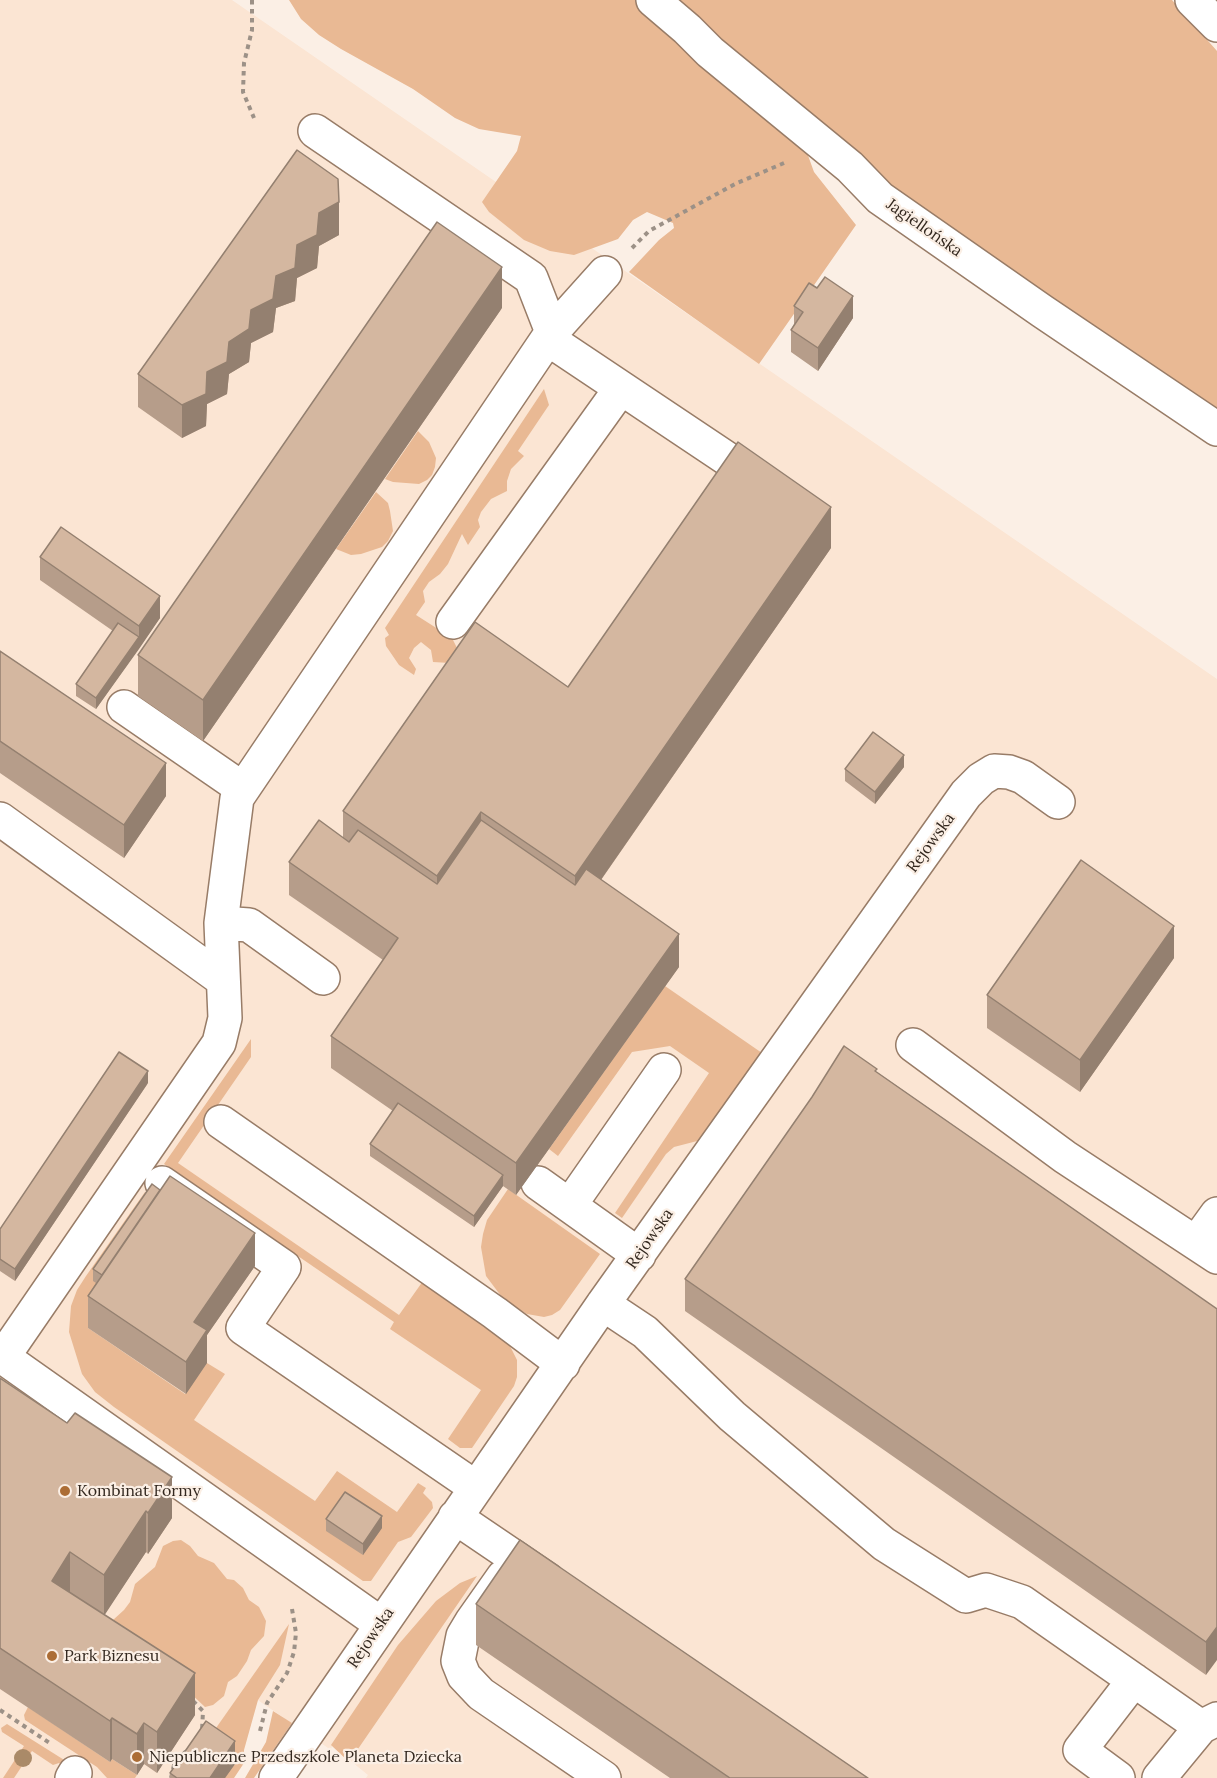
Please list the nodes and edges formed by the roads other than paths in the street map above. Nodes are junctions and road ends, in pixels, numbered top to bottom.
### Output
1 (653, 0) edge
2 (1192, 0) edge
3 (1217, 25) edge
4 (315, 131) dead end
5 (605, 273) road end
6 (550, 336) junction
7 (621, 388) junction
8 (1217, 429) edge
9 (726, 458) edge
10 (453, 622) dead end
11 (124, 707) dead end
12 (243, 789) junction
13 (1058, 802) dead end
14 (0, 819) edge
15 (222, 923) junction
16 (323, 978) dead end
17 (223, 980) junction
18 (913, 1045) dead end
19 (664, 1070) dead end
20 (221, 1122) dead end
21 (162, 1183) edge
22 (538, 1183) dead end
23 (570, 1205) junction
24 (1217, 1214) edge
25 (1206, 1250) edge
26 (639, 1255) junction
27 (603, 1304) junction
28 (1, 1356) edge
29 (563, 1364) junction
30 (476, 1487) junction
31 (455, 1517) junction
32 (516, 1559) junction
33 (574, 1599) edge
34 (381, 1624) junction
35 (1134, 1680) junction
36 (1209, 1723) edge
37 (291, 1772) edge
38 (604, 1778) edge
39 (1118, 1778) edge
40 (1159, 1778) edge

1 - 8 street, Jagiellońska
2 - 3 street
4 - 6 street
5 - 6 street
6 - 7 street
6 - 12 street
7 - 9 street
7 - 10 street
11 - 12 street
12 - 15 street
13 - 26 street, Rejowska
14 - 17 street
15 - 16 street
15 - 17 street
17 - 28 street
18 - 25 street
19 - 23 street
20 - 29 street
21 - 30 street
22 - 23 street
23 - 26 street
24 - 25 street
26 - 27 street, Rejowska
27 - 29 street, Rejowska
27 - 35 street
28 - 34 street
29 - 30 street, Rejowska
30 - 31 street, Rejowska
31 - 32 street
31 - 34 street, Rejowska
32 - 33 street
32 - 38 street
34 - 37 street, Rejowska
35 - 36 street
35 - 39 street
36 - 40 street

